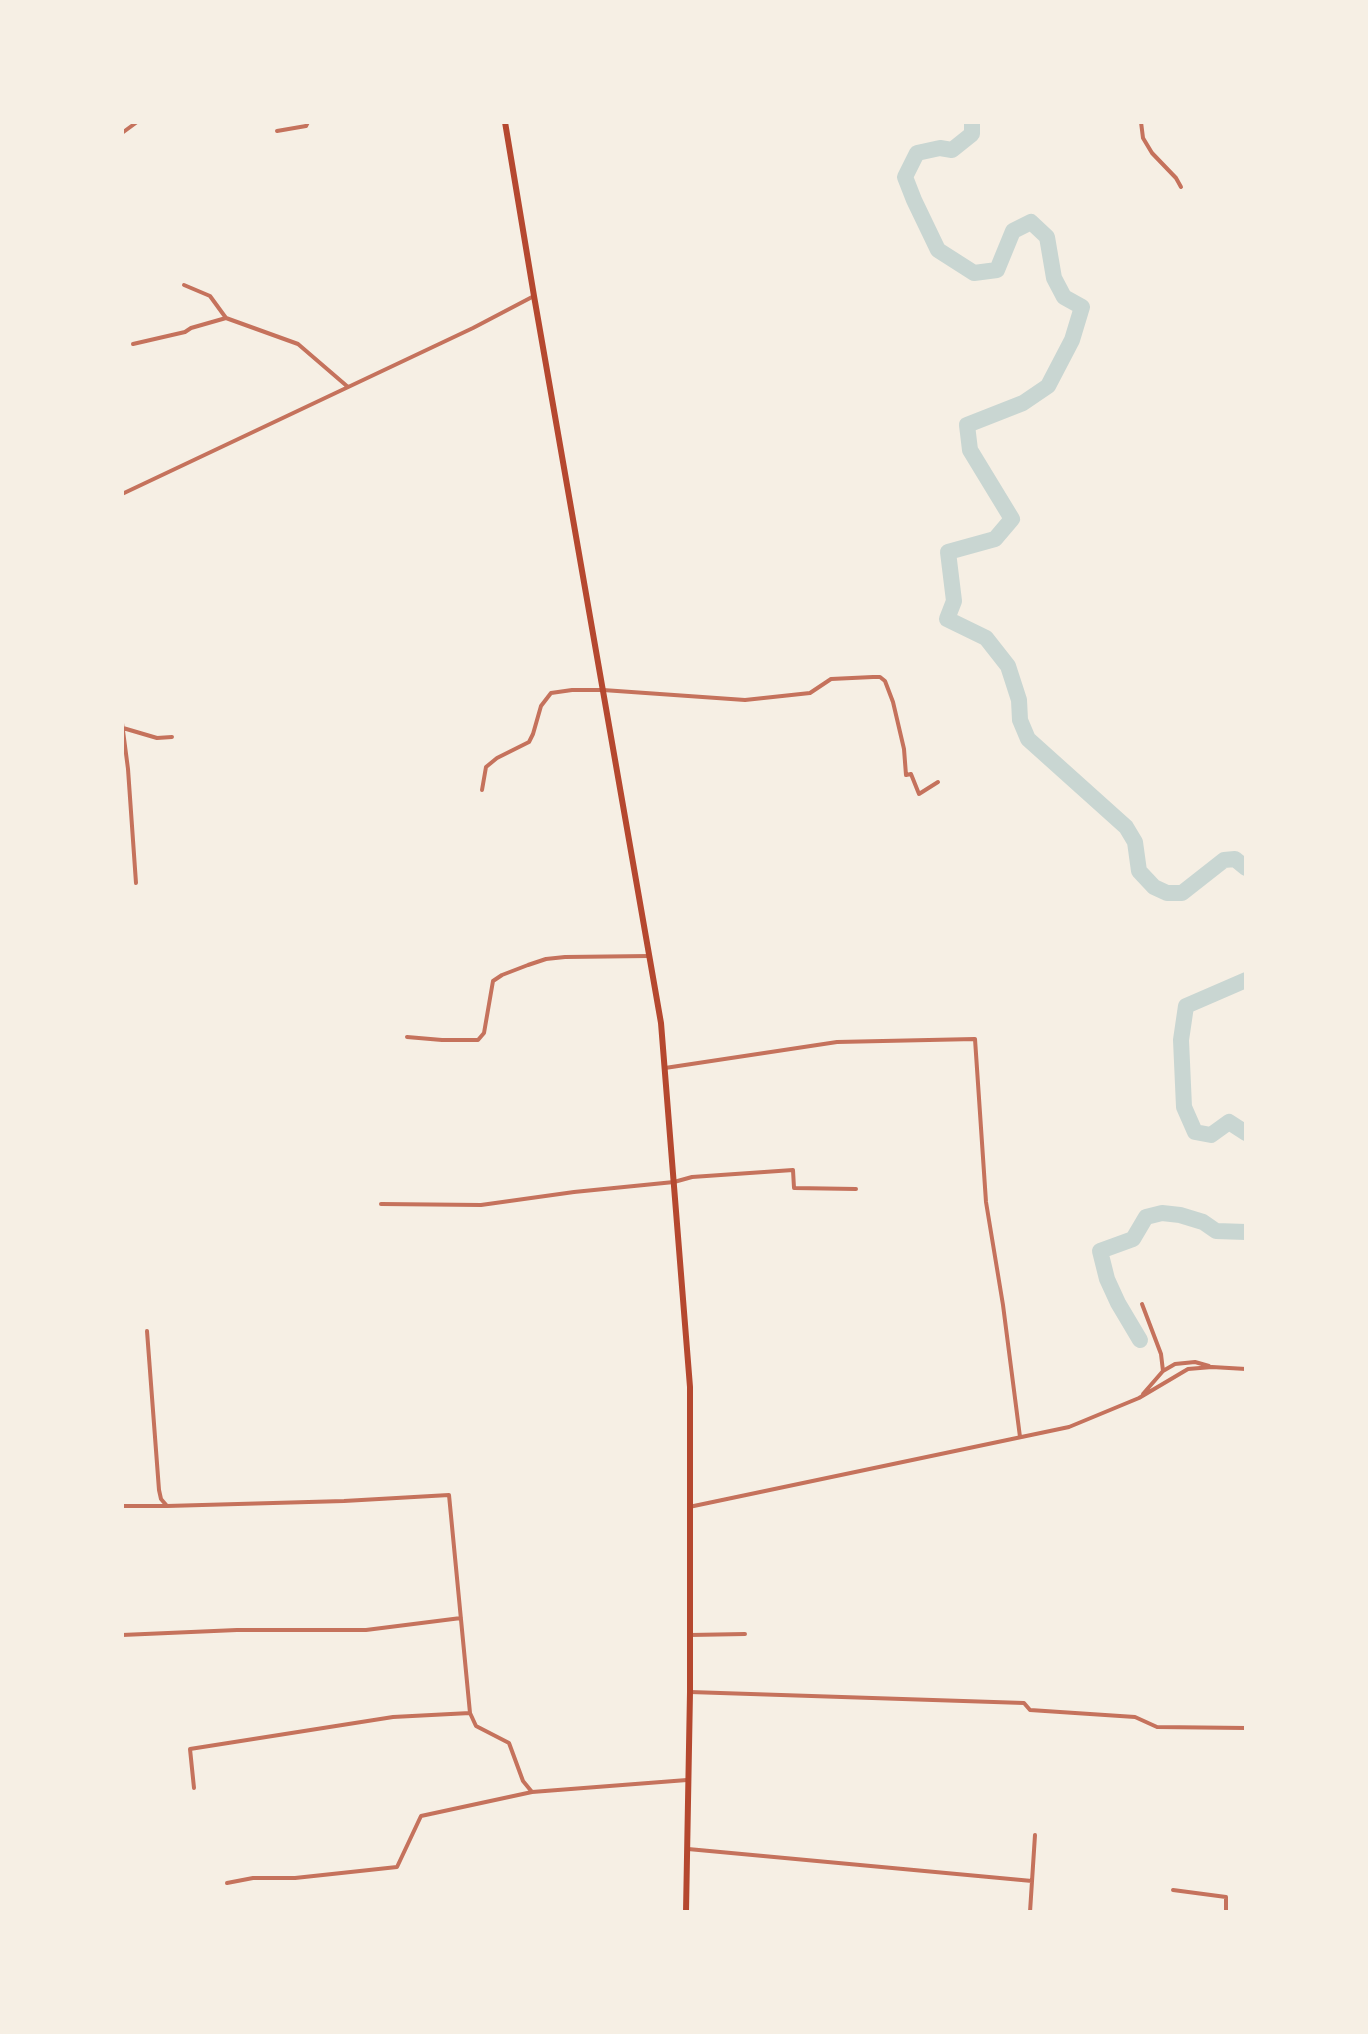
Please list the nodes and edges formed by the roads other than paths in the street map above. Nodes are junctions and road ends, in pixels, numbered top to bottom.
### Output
1 (137, 122) edge
2 (308, 122) edge
3 (505, 122) edge
4 (1141, 122) edge
5 (277, 131) dead end
6 (122, 133) edge
7 (1181, 187) dead end
8 (184, 285) dead end
9 (534, 296) junction
10 (226, 318) junction
11 (133, 344) dead end
12 (348, 387) junction
13 (122, 494) edge
14 (603, 690) junction
15 (122, 726) edge
16 (172, 737) dead end
17 (938, 782) dead end
18 (482, 790) dead end
19 (136, 883) dead end
20 (650, 956) junction
21 (407, 1037) dead end
22 (665, 1068) junction
23 (674, 1182) junction
24 (856, 1189) dead end
25 (381, 1204) dead end
26 (1142, 1304) dead end
27 (147, 1331) dead end
28 (1212, 1367) junction
29 (1246, 1369) edge
30 (1163, 1371) junction
31 (1139, 1398) junction
32 (1020, 1437) junction
33 (122, 1506) edge
34 (167, 1506) junction
35 (689, 1507) junction
36 (461, 1618) junction
37 (745, 1634) dead end
38 (122, 1635) edge
39 (690, 1635) junction
40 (690, 1692) junction
41 (470, 1713) junction
42 (1246, 1728) edge
43 (687, 1780) junction
44 (194, 1788) dead end
45 (532, 1792) junction
46 (1035, 1835) dead end
47 (686, 1849) junction
48 (1032, 1881) junction
49 (227, 1883) dead end
50 (1173, 1890) dead end
51 (686, 1912) edge
52 (1030, 1912) edge
53 (1226, 1912) edge

1 - 6 street
2 - 5 street
3 - 9 main road
4 - 7 street
8 - 10 street
9 - 12 street
9 - 14 main road
10 - 11 street
10 - 12 street
12 - 13 street
14 - 17 street
14 - 18 street
14 - 20 main road
15 - 16 street
15 - 19 street
20 - 21 street
20 - 22 main road
22 - 23 main road
22 - 32 street
23 - 24 street
23 - 25 street
23 - 35 main road
26 - 30 street
27 - 34 street
28 - 29 street
28 - 30 street
28 - 31 street
30 - 31 street
31 - 32 street
32 - 35 street
33 - 34 street
34 - 36 street
35 - 39 main road
36 - 38 street
36 - 41 street
37 - 39 street
39 - 40 main road
40 - 42 street
40 - 43 main road
41 - 44 street
41 - 45 street
43 - 45 street
43 - 47 main road
45 - 49 street
46 - 48 street
47 - 48 street
47 - 51 main road
48 - 52 street
50 - 53 street

